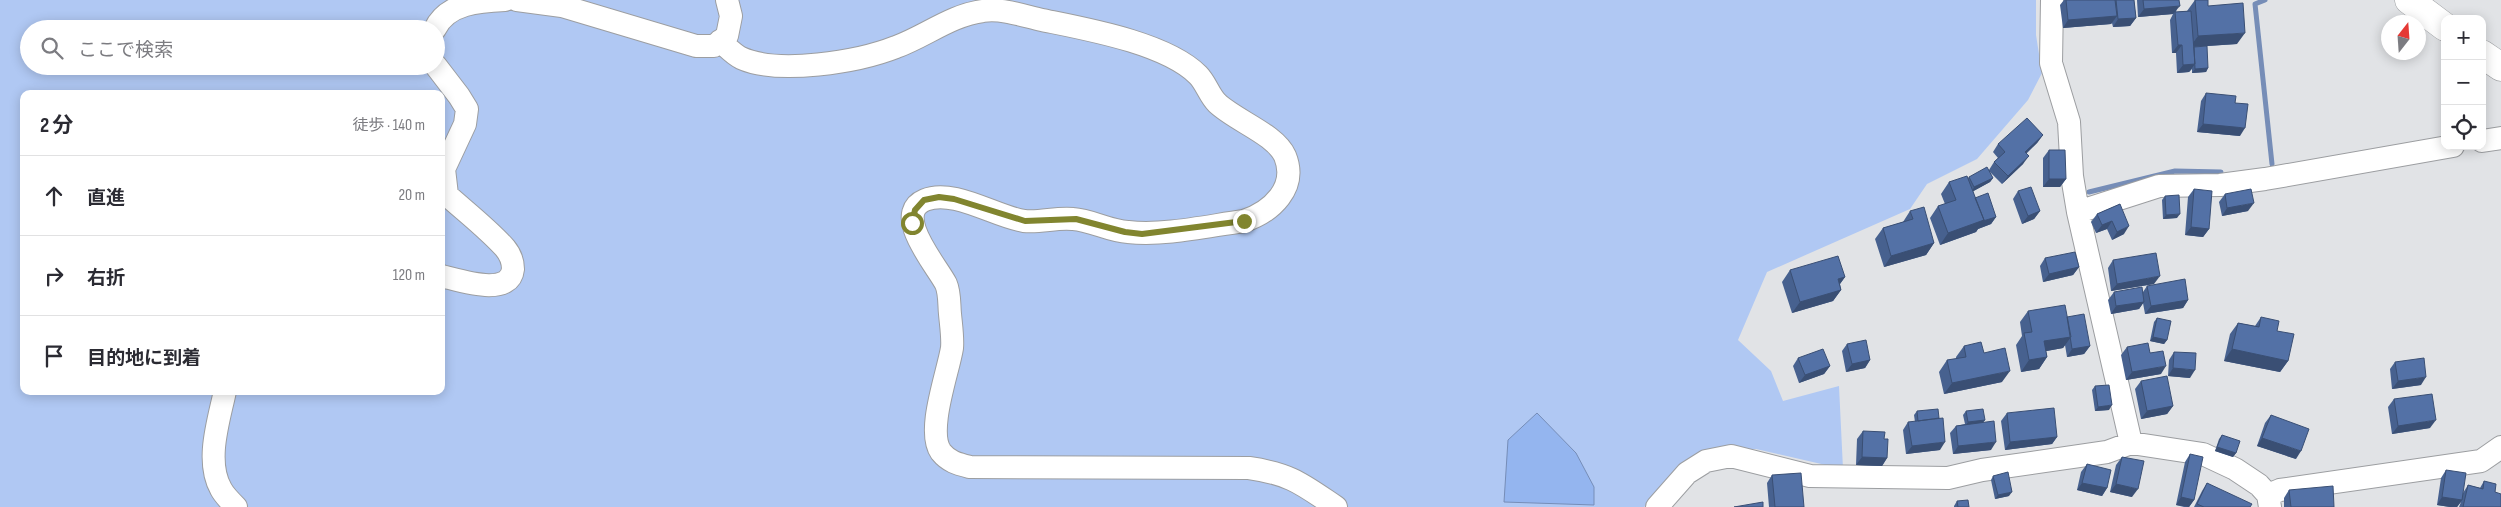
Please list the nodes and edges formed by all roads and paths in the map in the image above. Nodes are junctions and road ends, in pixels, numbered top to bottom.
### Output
1 (505, 0) edge
2 (517, 0) edge
3 (727, 0) edge
4 (2052, 0) edge
5 (2409, 0) edge
6 (443, 20) edge
7 (2441, 24) edge
8 (720, 41) junction
9 (2486, 57) edge
10 (2501, 67) edge
11 (443, 75) edge
12 (2501, 138) edge
13 (2486, 140) edge
14 (2441, 148) edge
15 (445, 167) edge
16 (445, 178) edge
17 (2078, 212) junction
18 (445, 277) edge
19 (224, 395) edge
20 (2131, 443) junction
21 (2501, 447) edge
22 (2269, 501) edge
23 (236, 507) edge
24 (1336, 507) edge
25 (1657, 507) edge

1 - 6 street
2 - 8 street
3 - 8 street
4 - 17 street
5 - 7 main road
8 - 24 street
9 - 10 main road
11 - 15 street
12 - 13 street
14 - 17 street
16 - 18 street
17 - 20 street
19 - 23 street
20 - 22 street
20 - 25 street
21 - 22 street

